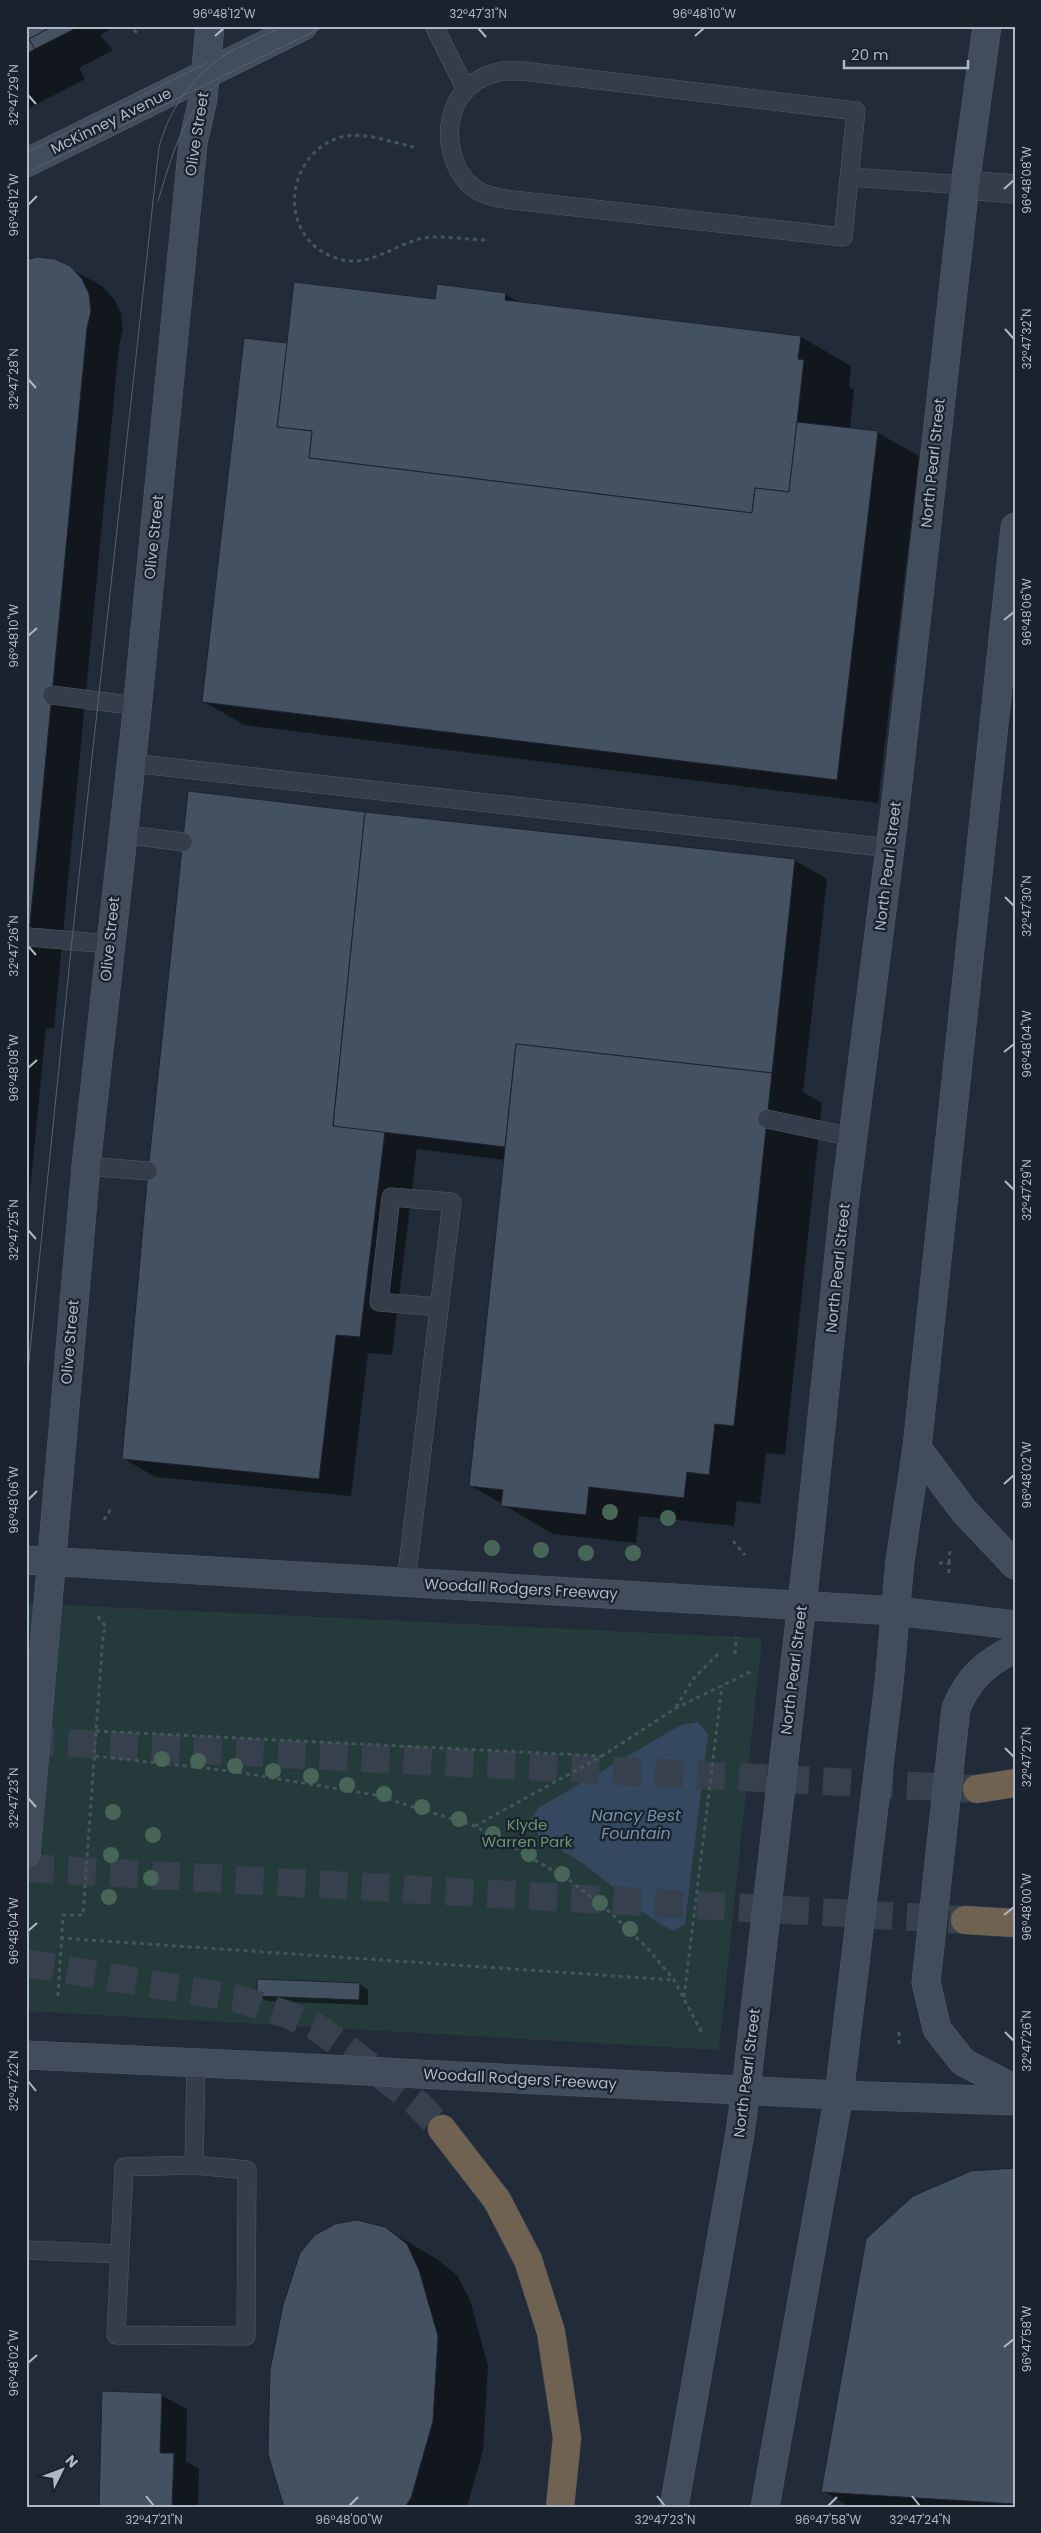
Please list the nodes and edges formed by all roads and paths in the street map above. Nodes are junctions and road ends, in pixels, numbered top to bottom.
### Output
1 (127, 26) edge
2 (210, 26) edge
3 (303, 26) edge
4 (434, 26) edge
5 (987, 26) edge
6 (138, 33) dead end
7 (205, 74) junction
8 (466, 90) junction
9 (414, 146) dead end
10 (26, 163) edge
11 (850, 177) junction
12 (965, 185) junction
13 (1015, 189) edge
14 (488, 240) dead end
15 (1015, 527) edge
16 (52, 695) dead end
17 (137, 706) junction
18 (131, 763) junction
19 (122, 834) junction
20 (183, 842) dead end
21 (890, 848) junction
22 (29, 937) dead end
23 (110, 944) junction
24 (767, 1120) dead end
25 (852, 1137) junction
26 (86, 1166) junction
27 (148, 1171) dead end
28 (439, 1307) junction
29 (917, 1448) junction
30 (112, 1507) dead end
31 (104, 1520) dead end
32 (733, 1541) dead end
33 (745, 1555) dead end
34 (39, 1561) edge
35 (939, 1563) dead end
36 (1015, 1565) edge
37 (949, 1576) dead end
38 (406, 1582) junction
39 (802, 1606) junction
40 (896, 1611) junction
41 (98, 1616) dead end
42 (1015, 1625) edge
43 (736, 1635) dead end
44 (1015, 1648) edge
45 (718, 1654) dead end
46 (735, 1654) dead end
47 (754, 1670) dead end
48 (722, 1685) junction
49 (676, 1708) junction
50 (96, 1731) junction
51 (95, 1756) junction
52 (602, 1756) junction
53 (1015, 1782) edge
54 (1015, 1792) edge
55 (475, 1826) junction
56 (26, 1854) edge
57 (965, 1920) tunnel mouth
58 (1015, 1923) edge
59 (60, 1938) junction
60 (674, 1980) junction
61 (58, 1996) dead end
62 (684, 1997) junction
63 (702, 2033) dead end
64 (26, 2055) edge
65 (196, 2063) junction
66 (746, 2089) junction
67 (1015, 2089) edge
68 (839, 2095) junction
69 (1015, 2101) edge
70 (442, 2129) tunnel mouth
71 (194, 2166) junction
72 (26, 2250) edge
73 (120, 2254) junction
74 (560, 2507) edge
75 (674, 2507) edge
76 (765, 2507) edge

1 - 6 path
2 - 7 main road, Olive Street
3 - 7 main road, McKinney Avenue
4 - 8 lane
5 - 12 main road, North Pearl Street
7 - 10 main road, McKinney Avenue
7 - 17 main road, Olive Street
8 - 11 lane
8 - 11 lane
9 - 14 path
11 - 12 lane
12 - 13 street
12 - 21 main road, North Pearl Street
15 - 29 main road
16 - 17 lane
17 - 18 main road, Olive Street
18 - 19 main road, Olive Street
18 - 21 lane
19 - 20 lane
19 - 23 main road, Olive Street
21 - 25 main road, North Pearl Street
22 - 23 lane
23 - 26 main road, Olive Street
24 - 25 lane
25 - 39 main road, North Pearl Street
26 - 27 lane
26 - 34 main road, Olive Street
28 - 28 lane
28 - 38 lane
29 - 36 main road
29 - 40 main road
30 - 31 path
32 - 33 path
34 - 38 main road, Woodall Rodgers Freeway
34 - 56 main road, Olive Street
35 - 37 path
38 - 39 main road, Woodall Rodgers Freeway
39 - 40 main road, Woodall Rodgers Freeway
39 - 66 main road, North Pearl Street
40 - 42 main road, Woodall Rodgers Freeway
40 - 68 main road
41 - 50 path
43 - 46 path
44 - 67 main road
45 - 49 path
47 - 48 path
48 - 49 path
48 - 62 path
49 - 52 path
50 - 51 path
50 - 52 path
51 - 55 path
51 - 59 path
52 - 55 path
53 - 54 highway
55 - 60 path
57 - 58 highway
59 - 60 path
59 - 61 path
60 - 62 path
62 - 63 path
64 - 65 main road, Woodall Rodgers Freeway
65 - 66 main road, Woodall Rodgers Freeway, bridge
65 - 71 lane
66 - 68 main road, Woodall Rodgers Freeway
66 - 75 main road, North Pearl Street
68 - 69 main road, Woodall Rodgers Freeway
68 - 76 main road
70 - 74 highway
71 - 73 lane
71 - 73 lane
72 - 73 lane

